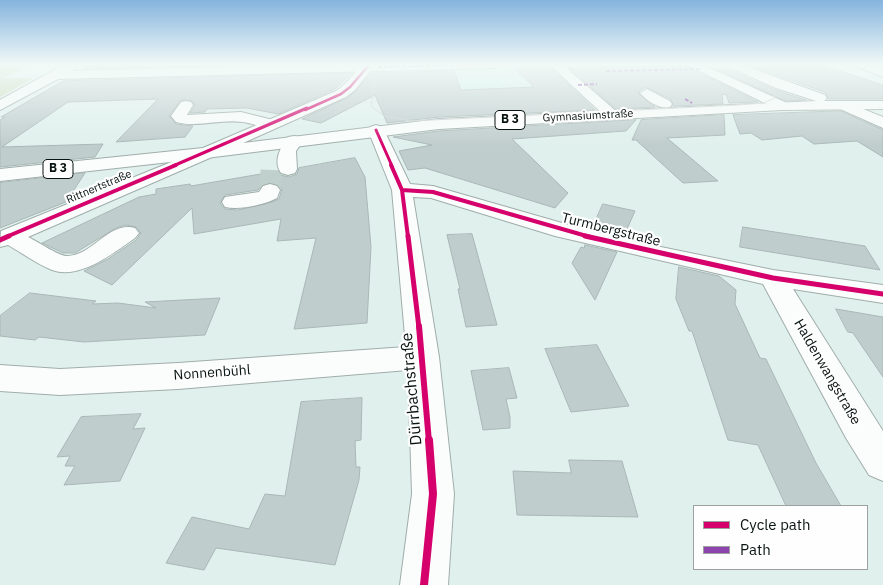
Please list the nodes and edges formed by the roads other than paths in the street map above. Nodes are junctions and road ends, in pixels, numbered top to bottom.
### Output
1 (27, 91) edge
2 (344, 91) edge
3 (586, 91) edge
4 (750, 91) edge
5 (788, 91) edge
6 (801, 91) edge
7 (647, 93) dead end
8 (665, 104) dead end
9 (186, 105) dead end
10 (738, 105) dead end
11 (843, 105) junction
12 (882, 105) edge
13 (0, 106) edge
14 (782, 106) junction
15 (721, 109) junction
16 (612, 115) junction
17 (288, 117) junction
18 (883, 123) edge
19 (271, 124) junction
20 (376, 130) junction
21 (315, 138) junction
22 (206, 153) junction
23 (279, 161) junction
24 (116, 163) junction
25 (0, 175) edge
26 (124, 187) junction
27 (402, 190) junction
28 (233, 202) dead end
29 (127, 233) dead end
30 (4, 238) edge
31 (774, 278) junction
32 (883, 294) edge
33 (423, 357) junction
34 (0, 378) edge
35 (883, 463) edge
36 (424, 585) edge

1 - 13 street
2 - 17 street
3 - 16 street
4 - 14 street
5 - 14 street
6 - 11 street
7 - 8 street
9 - 19 street
10 - 15 street
11 - 12 street, Gymnasiumstraße / B 3
11 - 14 street, Gymnasiumstraße / B 3
11 - 18 street
14 - 15 street, Gymnasiumstraße / B 3
15 - 16 street, Gymnasiumstraße / B 3
16 - 20 street, Gymnasiumstraße / B 3
17 - 19 street
17 - 21 street
19 - 22 street
20 - 21 street, Gymnasiumstraße / B 3
20 - 27 street
21 - 23 street, Gymnasiumstraße / B 3
22 - 23 street, Gymnasiumstraße / B 3
22 - 24 street, B 3
22 - 26 street, Rittnertstraße
23 - 28 street
24 - 25 street, B 3
24 - 26 street
26 - 30 street, Rittnertstraße
27 - 31 street, Turmbergstraße
27 - 33 street, Dürrbachstraße
29 - 30 street
31 - 32 street, Turmbergstraße
31 - 35 street, Haldenwangstraße
33 - 34 street, Nonnenbühl
33 - 36 street, Dürrbachstraße

